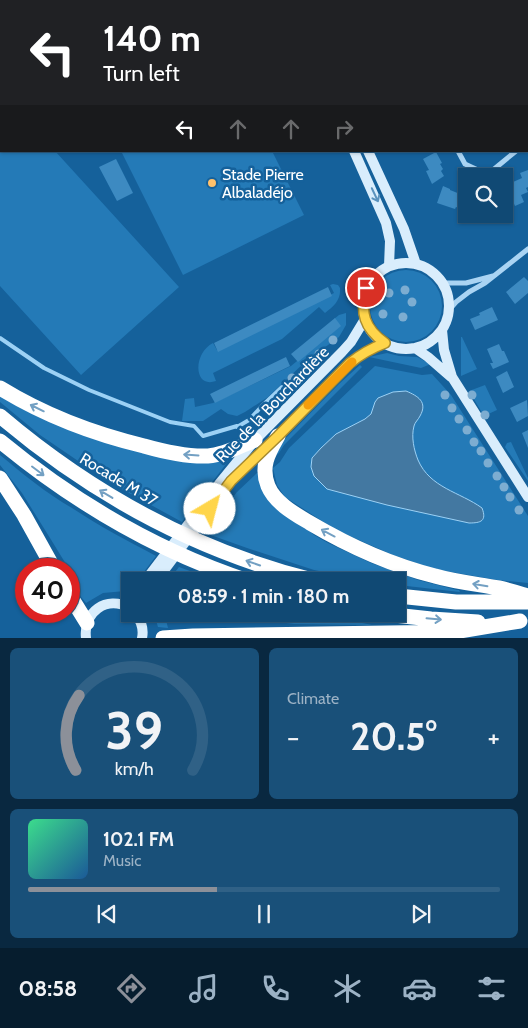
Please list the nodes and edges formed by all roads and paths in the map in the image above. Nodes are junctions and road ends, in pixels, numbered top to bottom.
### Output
1 (354, 152) edge
2 (368, 152) edge
3 (459, 152) edge
4 (515, 152) edge
5 (528, 249) edge
6 (416, 264) junction
7 (389, 266) junction
8 (496, 275) junction
9 (443, 283) junction
10 (449, 310) junction
11 (365, 319) junction
12 (442, 330) junction
13 (385, 343) junction
14 (415, 348) junction
15 (452, 377) junction
16 (0, 388) edge
17 (0, 416) edge
18 (278, 436) junction
19 (255, 440) junction
20 (0, 441) edge
21 (0, 478) edge
22 (528, 496) edge
23 (206, 508) junction
24 (48, 558) edge
25 (157, 572) edge
26 (223, 572) edge
27 (282, 572) edge
28 (528, 596) edge
29 (406, 597) edge
30 (121, 602) edge
31 (528, 602) edge
32 (118, 604) junction
33 (121, 605) edge
34 (406, 616) edge
35 (80, 620) edge
36 (524, 621) edge
37 (141, 622) edge
38 (86, 634) edge
39 (142, 638) edge
40 (163, 638) edge

1 -> 7 main road
2 - 6 main road
3 - 4 street
5 - 8 street
6 - 7 main road
6 - 9 main road
7 - 11 main road
8 - 9 street
8 - 10 street
9 - 10 main road
10 - 12 main road
11 - 13 main road
11 - 19 main road, Rue de la Bouchardière
12 - 14 main road
12 - 15 main road
13 - 14 main road
13 - 18 main road, Rue de la Bouchardière
14 - 15 main road
15 - 22 main road
19 -> 16 highway
27 -> 17 highway, Rocade M 37
18 - 23 main road, Rue de la Bouchardière
28 -> 18 highway
19 - 23 main road, Rue de la Bouchardière
20 -> 26 highway
21 - 24 highway
23 - 25 main road, Rue de la Bouchardière
29 - 31 highway
30 - 32 main road
32 - 33 main road
32 - 38 main road
34 -> 36 highway
35 - 38 highway
36 - 40 highway
37 - 39 main road

